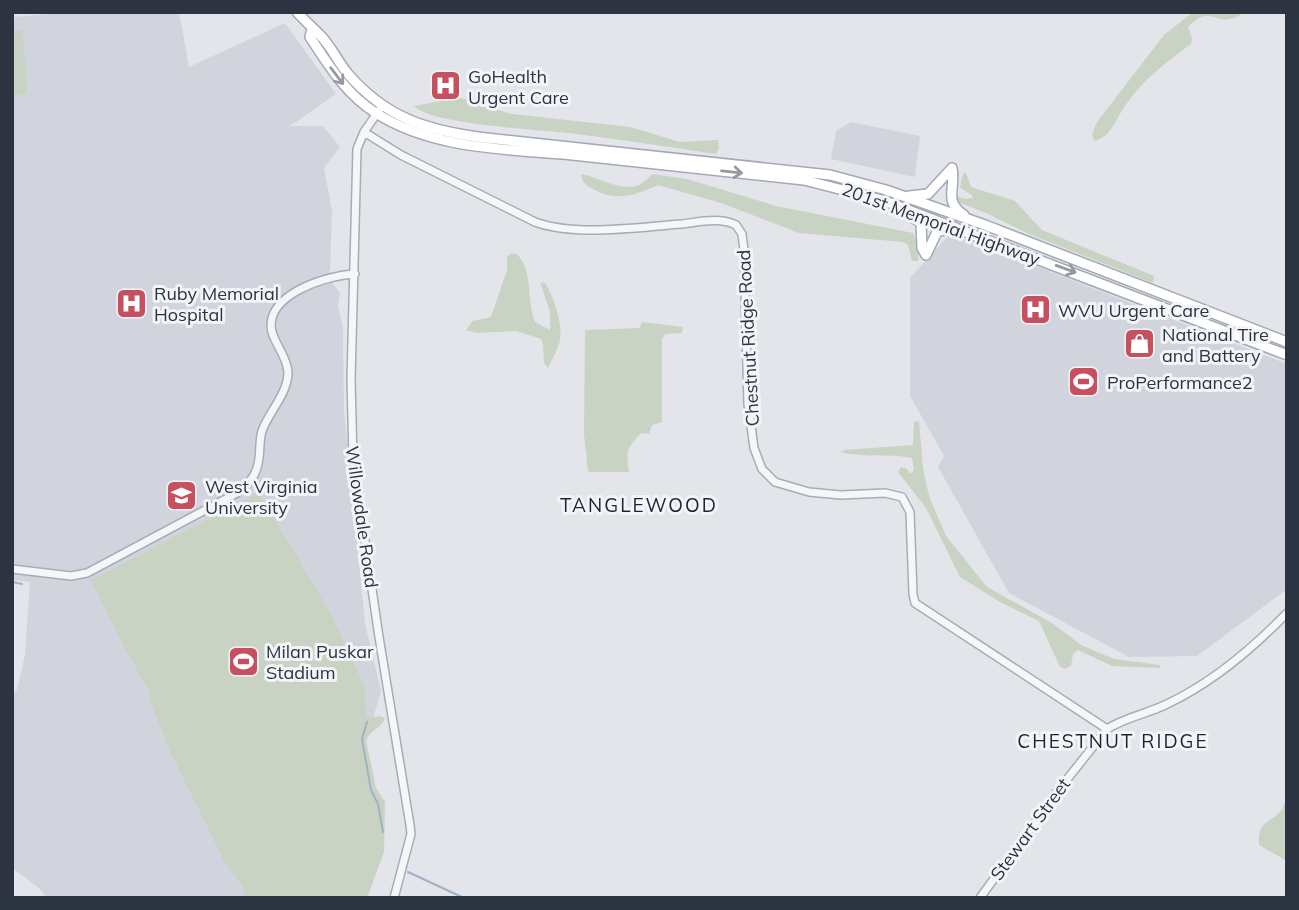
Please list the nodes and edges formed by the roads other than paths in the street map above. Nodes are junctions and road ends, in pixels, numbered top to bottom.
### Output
1 (297, 12) edge
2 (379, 109) junction
3 (364, 132) junction
4 (865, 195) junction
5 (905, 196) junction
6 (985, 225) junction
7 (955, 227) junction
8 (355, 274) junction
9 (1287, 342) edge
10 (1287, 355) edge
11 (12, 569) edge
12 (1287, 613) edge
13 (1107, 729) junction
14 (394, 898) edge
15 (980, 898) edge

1 - 2 main road
2 - 3 street
2 -> 4 main road, 201st Memorial Highway
2 - 5 main road, 201st Memorial Highway
3 - 8 street, Willowdale Road
3 - 13 street, Chestnut Ridge Road
4 - 7 main road, 201st Memorial Highway
4 - 7 main road
5 - 6 main road, 201st Memorial Highway
5 - 6 main road
6 - 9 main road, 201st Memorial Highway
7 -> 10 main road, 201st Memorial Highway
8 - 11 street
8 - 14 street, Willowdale Road
12 - 13 street
13 - 15 street, Stewart Street

